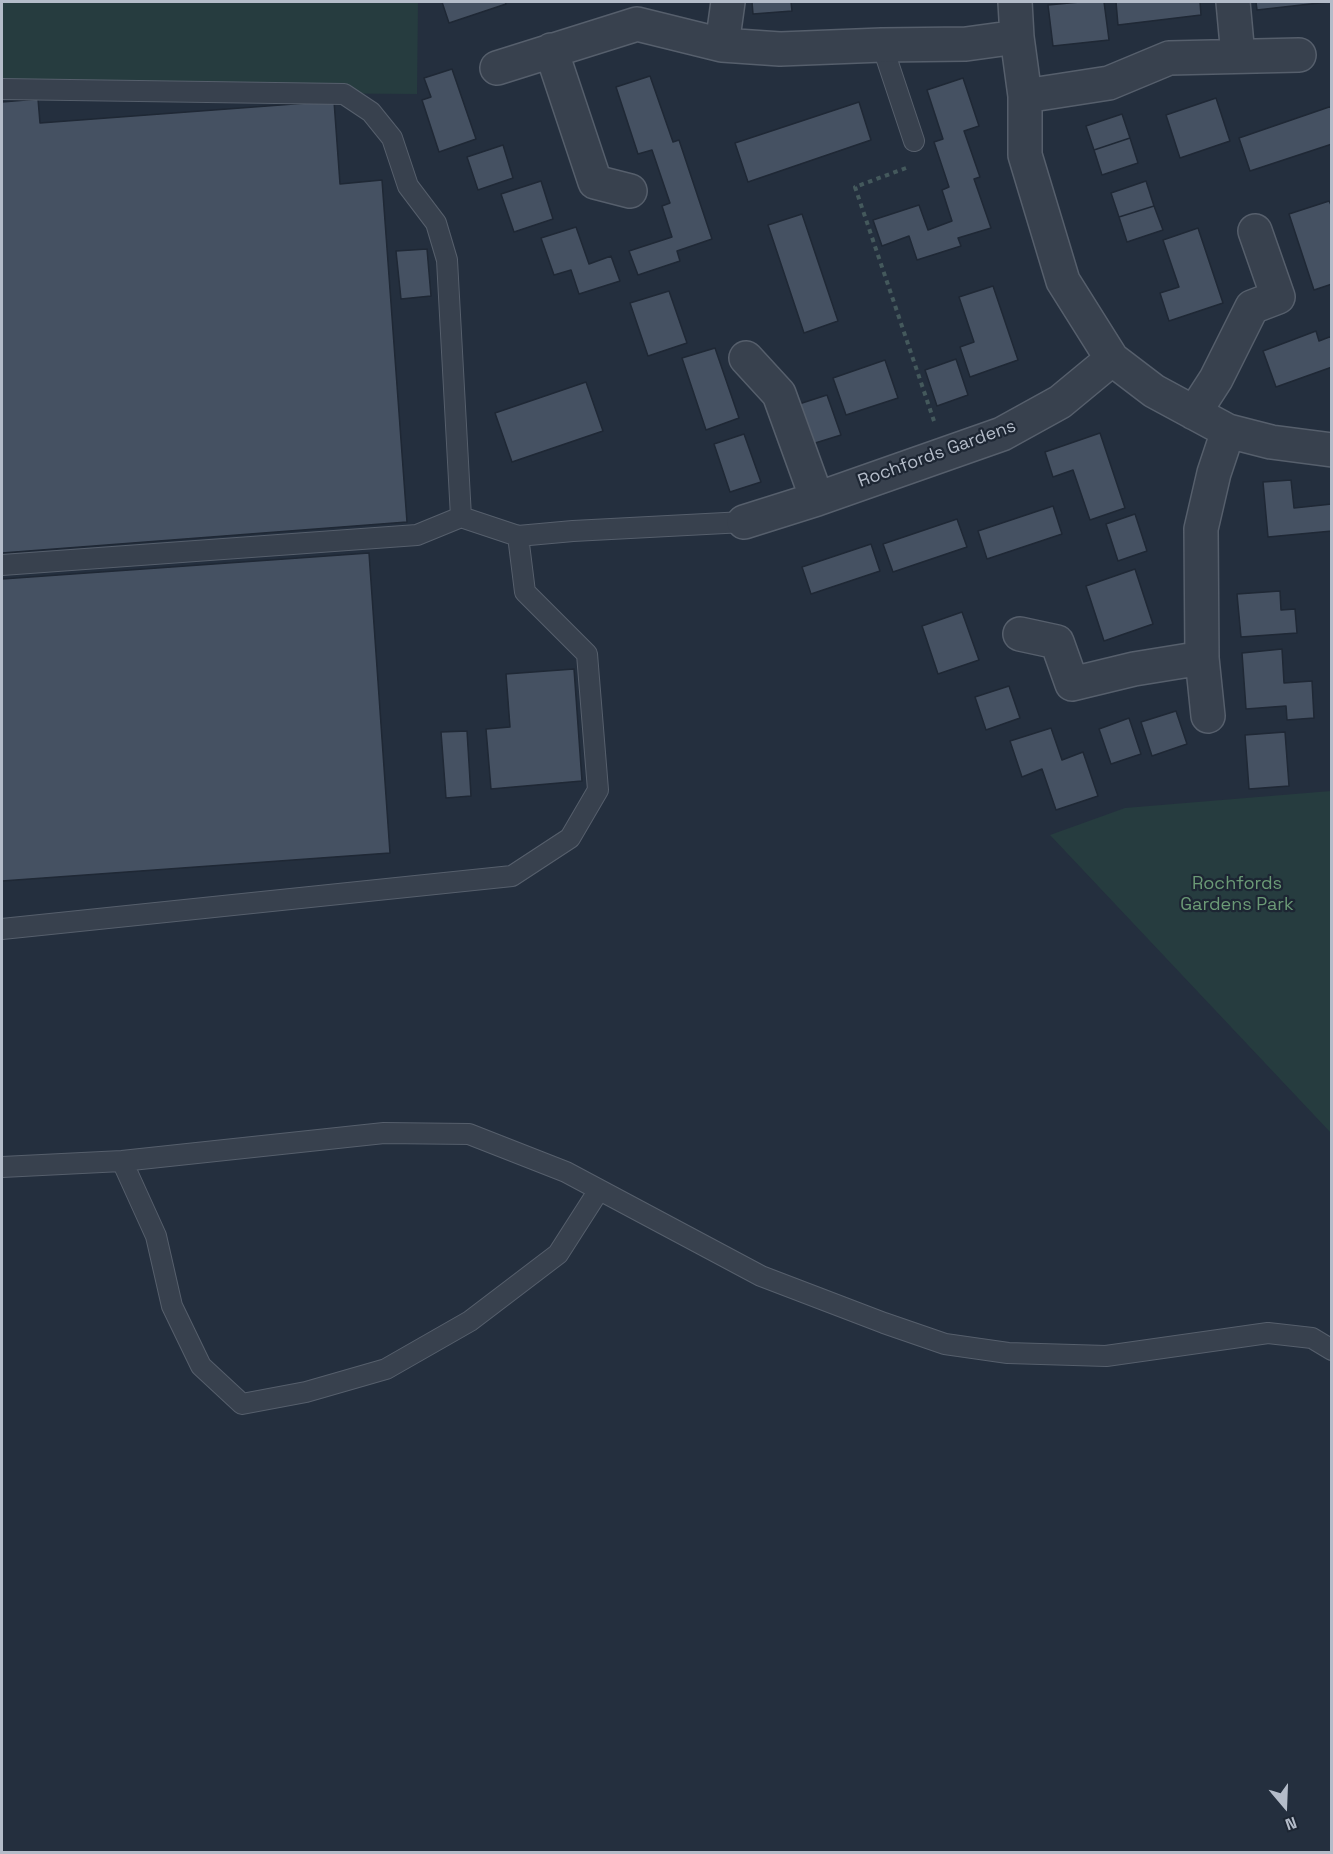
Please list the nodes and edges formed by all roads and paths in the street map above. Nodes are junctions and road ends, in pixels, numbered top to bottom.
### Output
1 (728, 2) edge
2 (1015, 2) edge
3 (1233, 2) edge
4 (1017, 37) junction
5 (722, 45) junction
6 (882, 45) junction
7 (550, 50) junction
8 (1299, 55) dead end
9 (1238, 56) junction
10 (496, 68) dead end
11 (2, 89) edge
12 (1025, 96) junction
13 (914, 141) joint
14 (630, 191) dead end
15 (1255, 231) dead end
16 (746, 358) dead end
17 (1112, 359) junction
18 (1194, 413) junction
19 (1228, 431) junction
20 (1332, 450) edge
21 (945, 453) junction
22 (817, 499) junction
23 (461, 517) junction
24 (744, 522) joint
25 (518, 536) junction
26 (2, 565) edge
27 (1020, 634) dead end
28 (1202, 658) junction
29 (1208, 716) dead end
30 (2, 929) edge
31 (122, 1161) junction
32 (2, 1167) edge
33 (599, 1190) junction
34 (1332, 1350) edge

1 - 5 street
2 - 4 street
3 - 9 street
4 - 6 street
4 - 12 street
5 - 6 street
5 - 7 street
6 - 13 lane
7 - 10 street
7 - 14 street
8 - 9 street
9 - 12 street
11 - 23 lane
12 - 17 street
13 - 21 path
15 - 18 street
16 - 22 street
17 - 18 street
17 - 21 street, Rochfords Gardens
18 - 19 street
19 - 20 street
19 - 28 street
21 - 22 street, Rochfords Gardens
22 - 24 street, Rochfords Gardens
23 - 25 lane
23 - 26 lane
24 - 25 lane
25 - 30 lane
27 - 28 street
28 - 29 street
31 - 32 lane
31 - 33 lane
31 - 33 lane
33 - 34 lane

